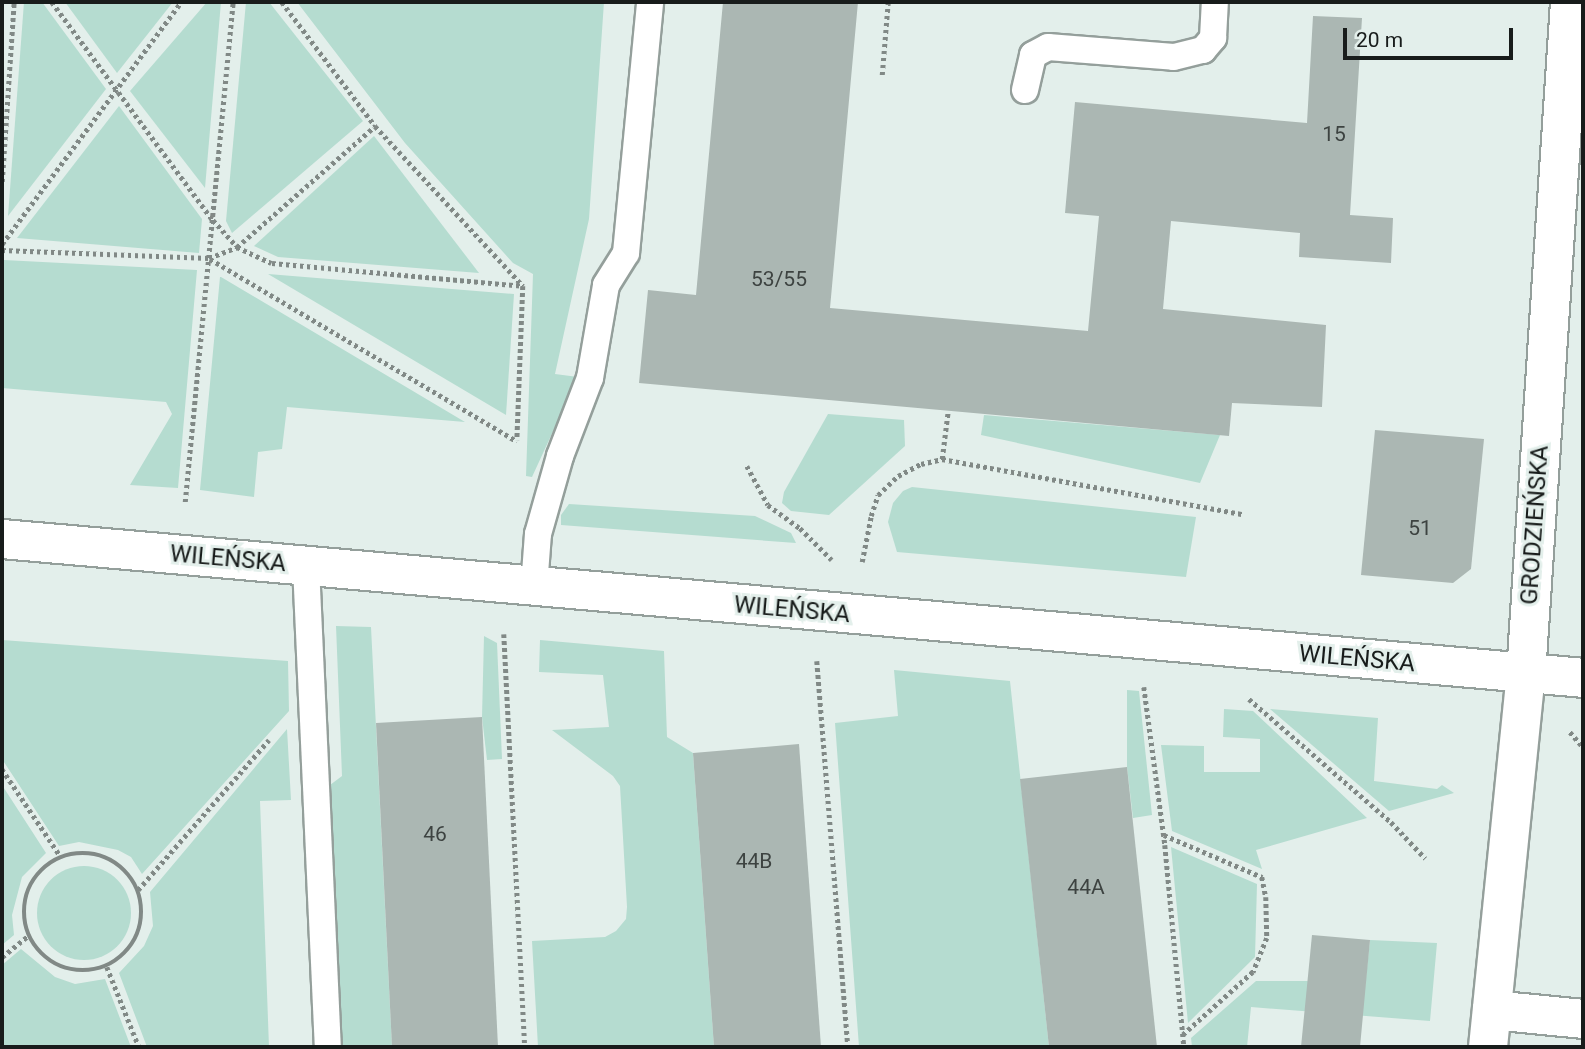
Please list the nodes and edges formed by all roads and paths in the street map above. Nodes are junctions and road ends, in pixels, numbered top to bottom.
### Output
1 (14, 2) edge
2 (52, 2) edge
3 (181, 2) edge
4 (233, 2) edge
5 (282, 2) edge
6 (650, 2) edge
7 (888, 2) edge
8 (1215, 2) edge
9 (1570, 2) edge
10 (882, 75) dead end
11 (117, 88) junction
12 (1025, 90) dead end
13 (375, 126) junction
14 (2, 182) edge
15 (213, 220) junction
16 (2, 244) edge
17 (237, 247) junction
18 (2, 250) edge
19 (209, 258) junction
20 (523, 286) junction
21 (948, 411) dead end
22 (517, 441) junction
23 (517, 452) dead end
24 (942, 459) junction
25 (747, 466) dead end
26 (185, 502) dead end
27 (1243, 514) dead end
28 (2, 539) edge
29 (832, 560) dead end
30 (862, 562) dead end
31 (306, 566) junction
32 (534, 587) junction
33 (504, 626) dead end
34 (1150, 641) junction
35 (817, 653) dead end
36 (1526, 674) junction
37 (1583, 678) edge
38 (1243, 693) dead end
39 (312, 700) junction
40 (1565, 727) dead end
41 (1583, 747) edge
42 (2, 769) edge
43 (1164, 835) junction
44 (61, 857) junction
45 (1425, 858) dead end
46 (138, 890) junction
47 (29, 935) junction
48 (2, 957) edge
49 (107, 967) junction
50 (1492, 1010) junction
51 (1583, 1019) edge
52 (1182, 1035) junction
53 (138, 1047) edge
54 (328, 1047) edge
55 (525, 1047) edge
56 (848, 1047) edge
57 (1184, 1047) edge
58 (1488, 1047) edge

1 - 14 path
2 - 11 path
3 - 11 path
4 - 15 path
5 - 13 path
6 - 32 lane
7 - 10 path
8 - 12 lane
9 - 36 street, GRODZIEŃSKA
11 - 15 path
11 - 16 path
13 - 17 path
13 - 20 path
15 - 17 path
15 - 19 path
17 - 19 path
17 - 20 path
18 - 19 path
19 - 22 path
19 - 26 path
20 - 22 path
21 - 24 path
22 - 23 path
24 - 27 path
24 - 30 path
25 - 29 path
28 - 31 street, WILEŃSKA
31 - 32 street, WILEŃSKA
31 - 39 lane
32 - 34 street, WILEŃSKA
33 - 55 path
34 - 36 street, WILEŃSKA
34 - 43 path
35 - 56 path
36 - 37 street, WILEŃSKA
36 - 50 street, GRODZIEŃSKA
38 - 45 path
39 - 46 path
39 - 54 lane
40 - 41 path
42 - 44 path
43 - 52 path
43 - 52 path
44 - 46 path
44 - 47 path
46 - 49 path
47 - 48 path
47 - 49 path
49 - 53 path
50 - 51 street
50 - 58 street, GRODZIEŃSKA
52 - 57 path

